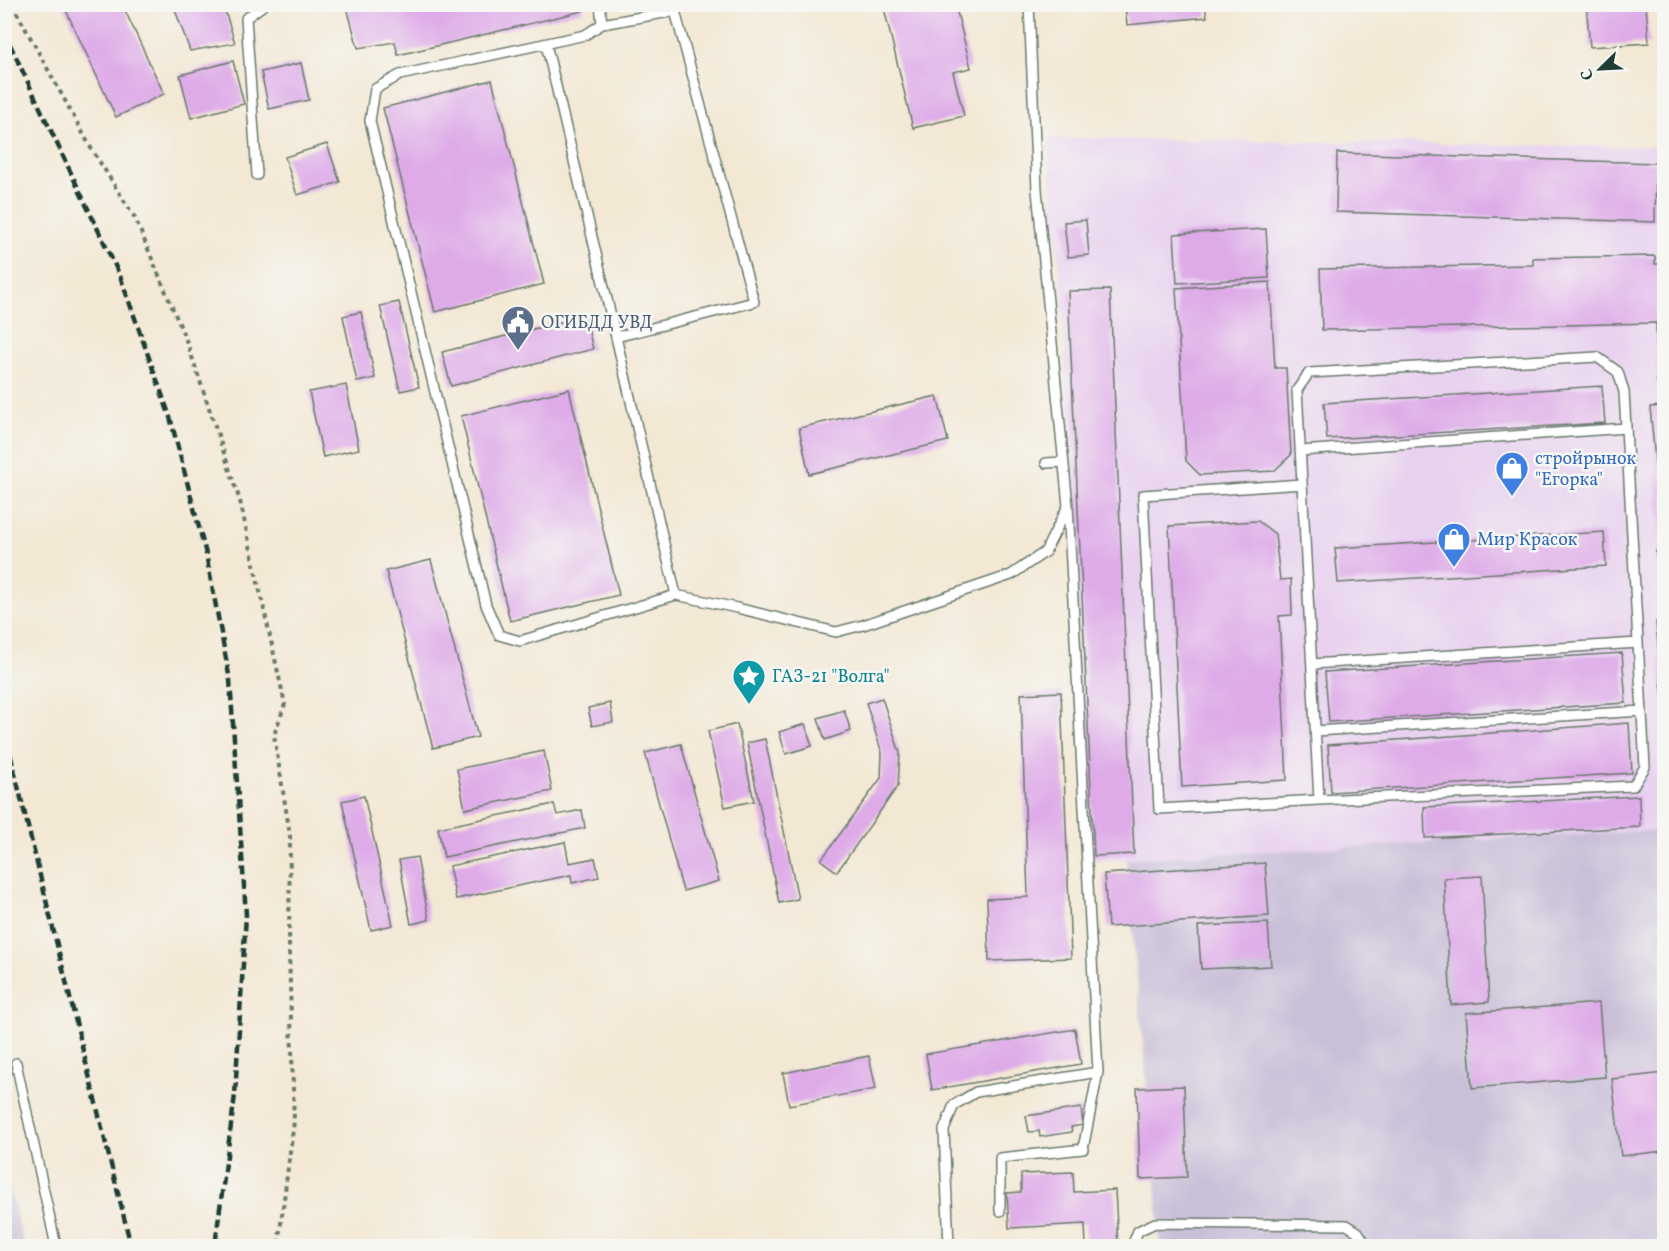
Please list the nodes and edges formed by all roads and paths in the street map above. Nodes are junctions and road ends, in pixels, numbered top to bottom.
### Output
1 (12, 4) edge
2 (265, 4) edge
3 (600, 4) edge
4 (1029, 4) edge
5 (602, 24) junction
6 (546, 44) junction
7 (257, 174) dead end
8 (616, 337) junction
9 (1626, 428) junction
10 (1300, 451) junction
11 (1063, 462) junction
12 (1046, 464) dead end
13 (1302, 484) junction
14 (1068, 506) junction
15 (676, 595) junction
16 (1638, 643) junction
17 (1312, 664) junction
18 (1642, 711) junction
19 (1315, 731) junction
20 (1319, 800) junction
21 (16, 1063) dead end
22 (1098, 1072) junction
23 (1000, 1211) dead end
24 (56, 1246) edge
25 (278, 1246) edge
26 (949, 1246) edge
27 (1132, 1246) edge
28 (1367, 1246) edge

1 - 25 path
2 - 7 lane
3 - 5 lane
4 - 11 lane
5 - 6 lane
5 - 8 lane
6 - 8 lane
6 - 15 lane
8 - 15 lane
9 - 10 lane
9 - 10 lane
9 - 16 lane
10 - 13 lane
11 - 12 lane
11 - 14 lane
13 - 17 lane
13 - 20 lane
14 - 15 lane
14 - 22 lane
16 - 17 lane
16 - 18 lane
17 - 19 lane
18 - 19 lane
18 - 20 lane
19 - 20 lane
21 - 24 lane
22 - 23 lane
22 - 26 lane
27 - 28 lane

